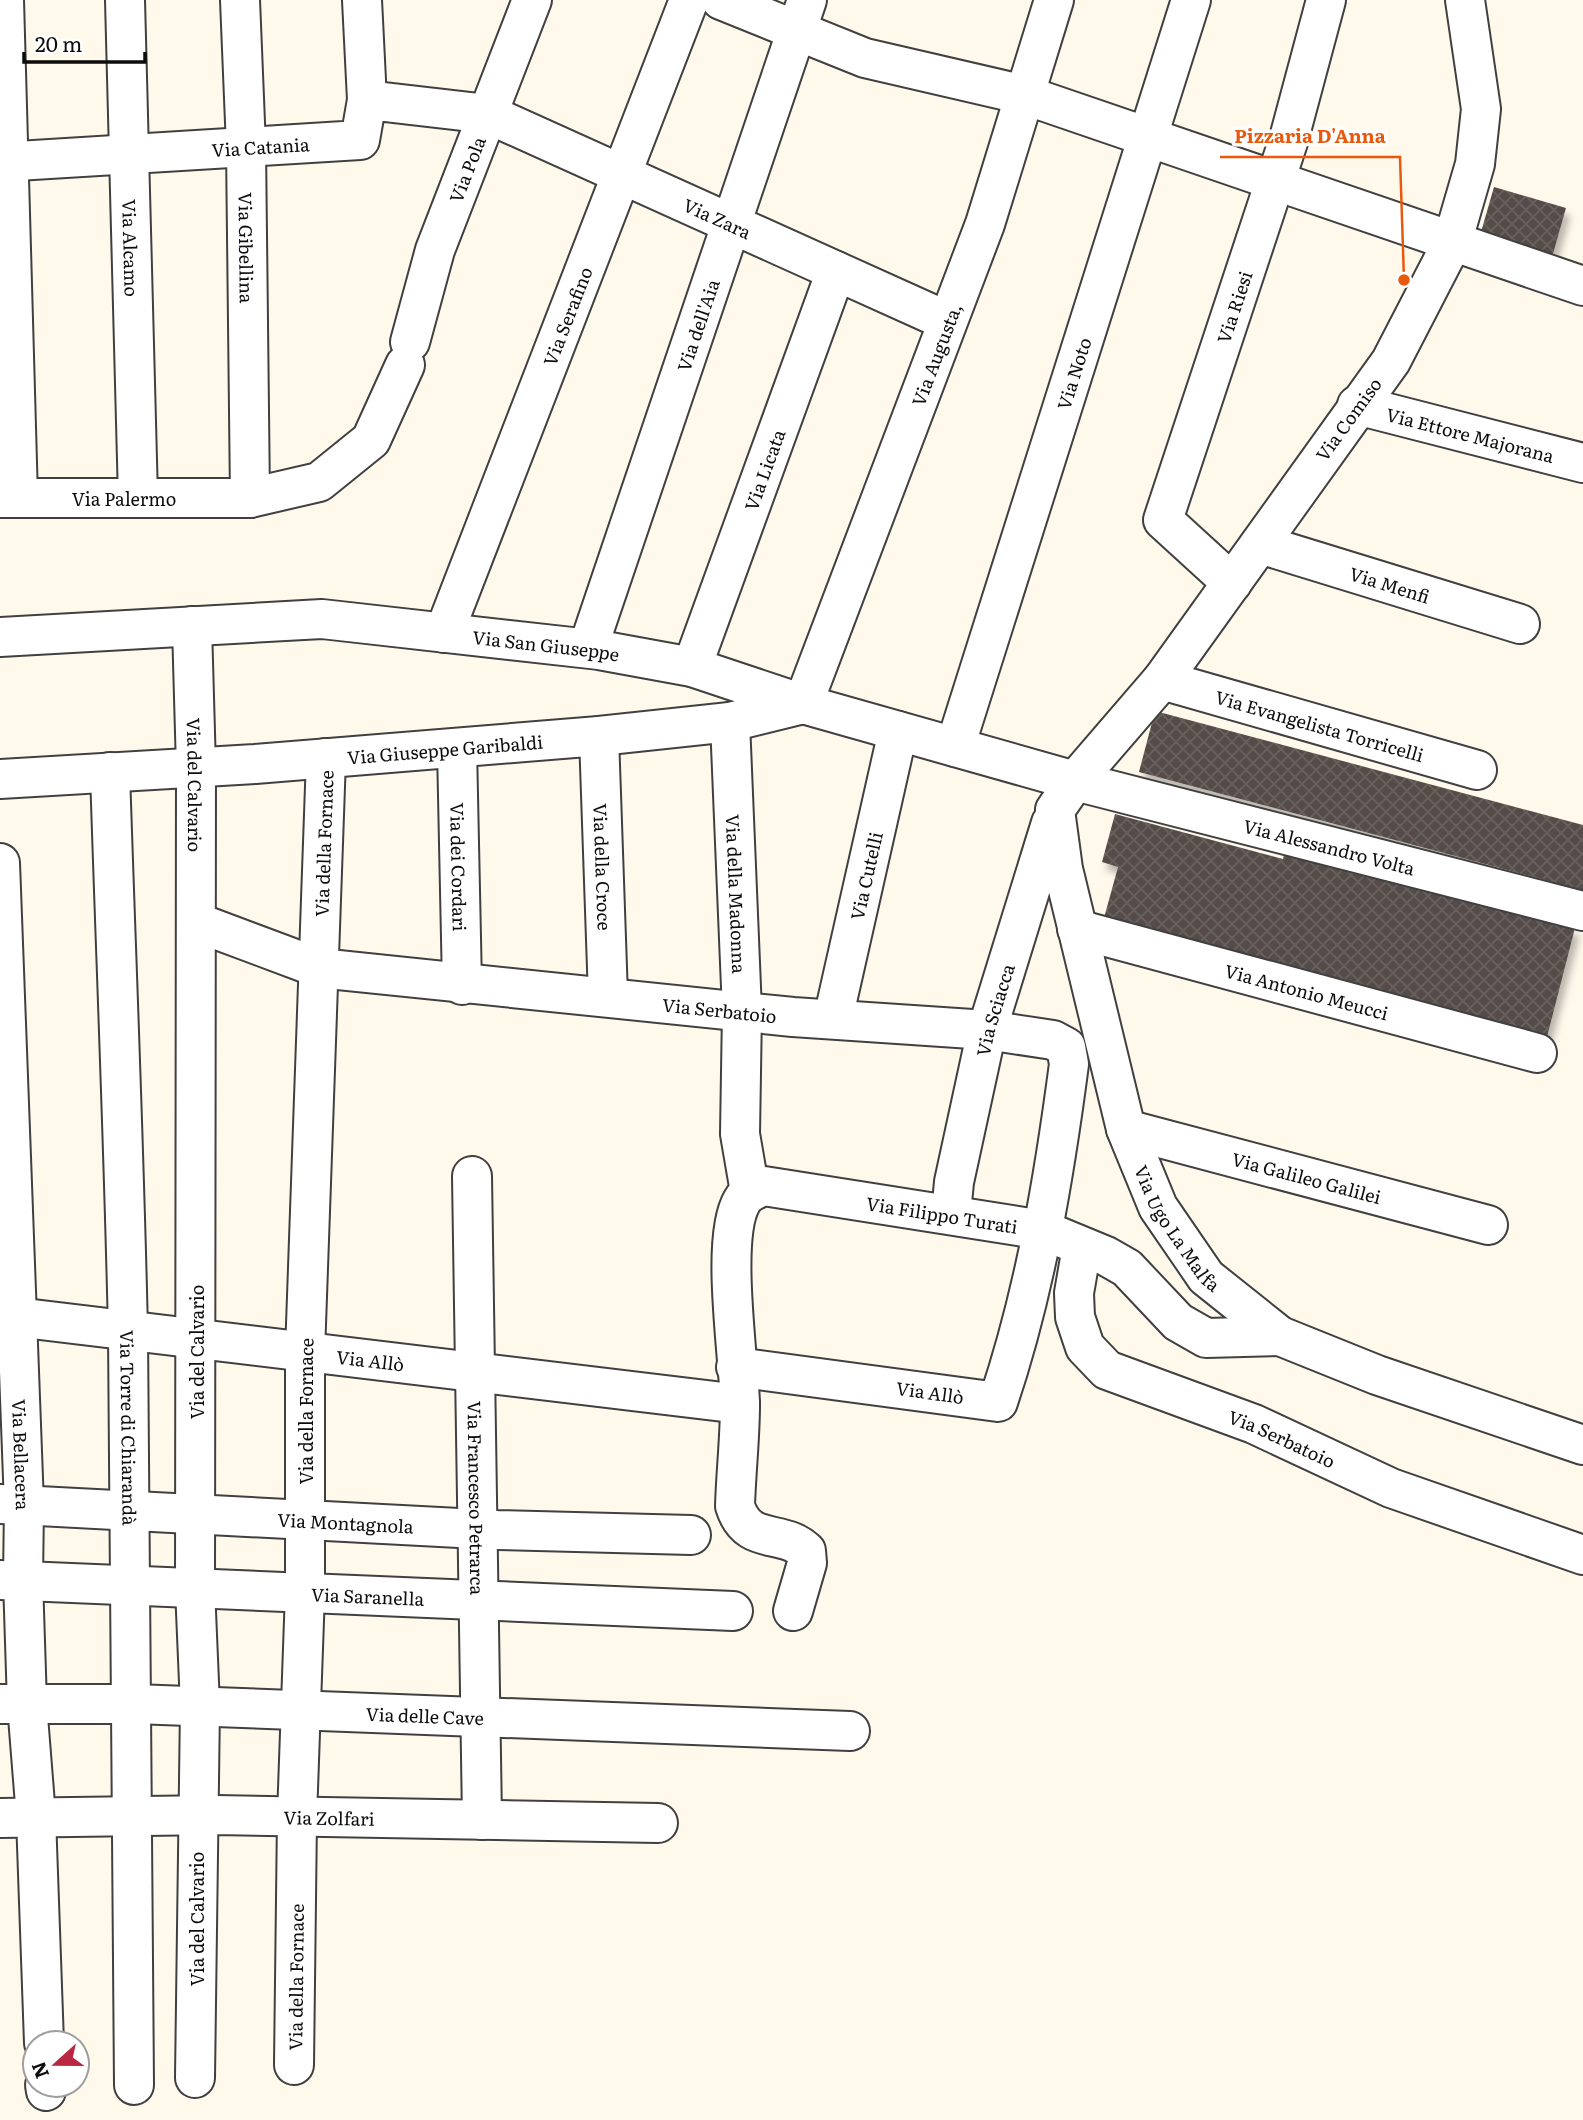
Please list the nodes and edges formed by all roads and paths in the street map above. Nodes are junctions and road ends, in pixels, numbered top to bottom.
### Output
1 (4, 0) edge
2 (125, 0) edge
3 (240, 0) edge
4 (362, 0) edge
5 (533, 0) edge
6 (689, 0) edge
7 (720, 0) edge
8 (1054, 0) edge
9 (1191, 0) edge
10 (1325, 0) edge
11 (1465, 0) edge
12 (802, 15) edge
13 (1025, 95) junction
14 (367, 100) junction
15 (488, 114) junction
16 (1146, 137) junction
17 (246, 147) junction
18 (131, 154) junction
19 (5, 161) edge
20 (619, 174) junction
21 (1276, 179) junction
22 (733, 225) junction
23 (1452, 243) junction
24 (836, 271) junction
25 (1583, 286) edge
26 (947, 321) junction
27 (1357, 405) junction
28 (1583, 463) edge
29 (9, 498) edge
30 (138, 498) junction
31 (250, 498) junction
32 (1260, 544) junction
33 (1232, 583) junction
34 (1520, 624) dead end
35 (192, 626) junction
36 (444, 633) junction
37 (0, 637) edge
38 (588, 648) junction
39 (692, 667) junction
40 (1162, 680) junction
41 (803, 704) junction
42 (730, 722) junction
43 (898, 731) junction
44 (599, 736) junction
45 (955, 747) junction
46 (457, 748) junction
47 (326, 758) junction
48 (196, 768) junction
49 (1477, 770) dead end
50 (110, 772) junction
51 (0, 779) edge
52 (1065, 795) junction
53 (0, 863) edge
54 (1583, 911) edge
55 (196, 922) junction
56 (1077, 929) junction
57 (319, 968) junction
58 (462, 985) junction
59 (608, 997) junction
60 (742, 1011) junction
61 (833, 1019) junction
62 (987, 1030) junction
63 (1537, 1053) dead end
64 (1126, 1129) junction
65 (472, 1176) dead end
66 (750, 1192) junction
67 (951, 1213) junction
68 (1488, 1225) dead end
69 (1043, 1230) junction
70 (1082, 1247) junction
71 (9, 1316) edge
72 (128, 1331) junction
73 (1280, 1336) junction
74 (196, 1339) junction
75 (305, 1353) junction
76 (474, 1370) junction
77 (738, 1385) junction
78 (1583, 1445) edge
79 (12, 1504) edge
80 (130, 1511) junction
81 (196, 1514) junction
82 (305, 1519) junction
83 (476, 1529) junction
84 (691, 1535) dead end
85 (1583, 1555) edge
86 (11, 1580) edge
87 (129, 1584) junction
88 (195, 1588) junction
89 (305, 1592) junction
90 (477, 1600) junction
91 (733, 1611) dead end
92 (793, 1611) dead end
93 (14, 1704) edge
94 (134, 1704) junction
95 (200, 1706) junction
96 (302, 1710) junction
97 (481, 1717) junction
98 (850, 1731) dead end
99 (196, 1815) junction
100 (134, 1816) junction
101 (297, 1816) junction
102 (18, 1817) edge
103 (482, 1820) junction
104 (658, 1823) dead end
105 (42, 2029) edge
106 (294, 2065) dead end
107 (195, 2078) dead end
108 (134, 2085) dead end

1 - 19 street
2 - 18 street, Via Alcamo
3 - 17 street, Via Gibellina
4 - 14 street
5 - 15 street, Via Pola
6 - 20 street, Via Serafino
7 - 12 street
8 - 13 street, Via Augusta,
9 - 16 street, Via Noto
10 - 21 street, Via Riesi
11 - 23 street, Via Comiso
12 - 13 street
12 - 22 street, Via dell'Aia
13 - 16 street
13 - 26 street, Via Augusta,
14 - 15 street
14 - 17 street, Via Catania
15 - 20 street, Via Zara
15 - 31 street, Via Pola
16 - 21 street
16 - 45 street, Via Noto
17 - 18 street, Via Catania
17 - 31 street, Via Gibellina
18 - 19 street, Via Catania
18 - 30 street, Via Alcamo
19 - 29 street
20 - 22 street, Via Zara
20 - 36 street, Via Serafino
21 - 23 street
21 - 33 street, Via Riesi
22 - 24 street, Via Zara
22 - 38 street, Via dell'Aia
23 - 25 street
23 - 27 street, Via Comiso
24 - 26 street, Via Zara
24 - 39 street, Via Licata
26 - 41 street, Via Augusta,
27 - 28 street, Via Ettore Majorana
27 - 32 street, Via Comiso
29 - 30 street, Via Palermo
30 - 31 street, Via Palermo
32 - 33 street, Via Comiso
32 - 34 street, Via Menfi
33 - 40 street, Via Comiso
35 - 36 street, Via San Giuseppe
35 - 37 street, Via San Giuseppe
35 - 48 street, Via del Calvario
36 - 38 street, Via San Giuseppe
38 - 39 street, Via San Giuseppe
39 - 41 street, Via San Giuseppe
40 - 49 street, Via Evangelista Torricelli
40 - 52 street, Via Comiso
41 - 42 street, Via Giuseppe Garibaldi
41 - 43 street, Via San Giuseppe
42 - 44 street, Via Giuseppe Garibaldi
42 - 60 street, Via della Madonna
43 - 45 street, Via San Giuseppe
43 - 61 street, Via Cutelli
44 - 46 street, Via Giuseppe Garibaldi
44 - 59 street, Via della Croce
45 - 52 street, Via San Giuseppe
46 - 47 street, Via Giuseppe Garibaldi
46 - 58 street, Via dei Cordari
47 - 48 street, Via Giuseppe Garibaldi
47 - 57 street, Via della Fornace
48 - 50 street, Via Giuseppe Garibaldi
48 - 55 street, Via del Calvario
50 - 51 street, Via Giuseppe Garibaldi
50 - 72 street, Via Torre di Chiarandà
52 - 54 street, Via Alessandro Volta
52 - 56 street, Via Ugo La Malfa
52 - 62 street, Via Sciacca
53 - 71 street, Via Bellacera
55 - 57 street, Via Serbatoio
55 - 74 street, Via del Calvario
56 - 63 street, Via Antonio Meucci
56 - 64 street, Via Ugo La Malfa
57 - 58 street, Via Serbatoio
57 - 75 street, Via della Fornace
58 - 59 street, Via Serbatoio
59 - 60 street, Via Serbatoio
60 - 61 street, Via Serbatoio
60 - 66 street, Via della Madonna
61 - 62 street, Via Serbatoio
62 - 67 street, Via Sciacca
62 - 69 street, Via Serbatoio
64 - 68 street, Via Galileo Galilei
64 - 73 street, Via Ugo La Malfa
65 - 76 street, Via Francesco Petrarca
66 - 67 street, Via Filippo Turati
66 - 77 street
67 - 69 street, Via Filippo Turati
69 - 70 street, Via Filippo Turati
69 - 77 street, Via Allò
70 - 73 street, Via Filippo Turati
70 - 85 street, Via Serbatoio
71 - 72 street, Via Allò
71 - 79 street, Via Bellacera
72 - 74 street, Via Allò
72 - 80 street, Via Torre di Chiarandà
73 - 78 street, Via Ugo La Malfa
74 - 75 street, Via Allò
74 - 81 street, Via del Calvario
75 - 76 street, Via Allò
75 - 82 street, Via della Fornace
76 - 77 street, Via Allò
76 - 83 street, Via Francesco Petrarca
77 - 92 street
79 - 80 street, Via Montagnola
79 - 86 street, Via Bellacera
80 - 81 street, Via Montagnola
80 - 87 street, Via Torre di Chiarandà
81 - 82 street, Via Montagnola
81 - 88 street, Via del Calvario
82 - 83 street, Via Montagnola
82 - 89 street, Via della Fornace
83 - 84 street, Via Montagnola
83 - 90 street, Via Francesco Petrarca
86 - 87 street, Via Saranella
86 - 93 street, Via Bellacera
87 - 88 street, Via Saranella
87 - 94 street, Via Torre di Chiarandà
88 - 89 street, Via Saranella
88 - 95 street, Via del Calvario
89 - 90 street, Via Saranella
89 - 96 street, Via della Fornace
90 - 91 street, Via Saranella
90 - 97 street, Via Francesco Petrarca
93 - 94 street, Via delle Cave
93 - 102 street, Via Bellacera
94 - 95 street, Via delle Cave
94 - 100 street, Via Torre di Chiarandà
95 - 96 street, Via delle Cave
95 - 99 street, Via del Calvario
96 - 97 street, Via delle Cave
96 - 101 street, Via della Fornace
97 - 98 street, Via delle Cave
97 - 103 street, Via Francesco Petrarca
99 - 100 street, Via Zolfari
99 - 101 street, Via Zolfari
99 - 107 street, Via del Calvario
100 - 102 street, Via Zolfari
100 - 108 street, Via Torre di Chiarandà
101 - 103 street, Via Zolfari
101 - 106 street, Via della Fornace
102 - 105 street, Via Bellacera
103 - 104 street, Via Zolfari

